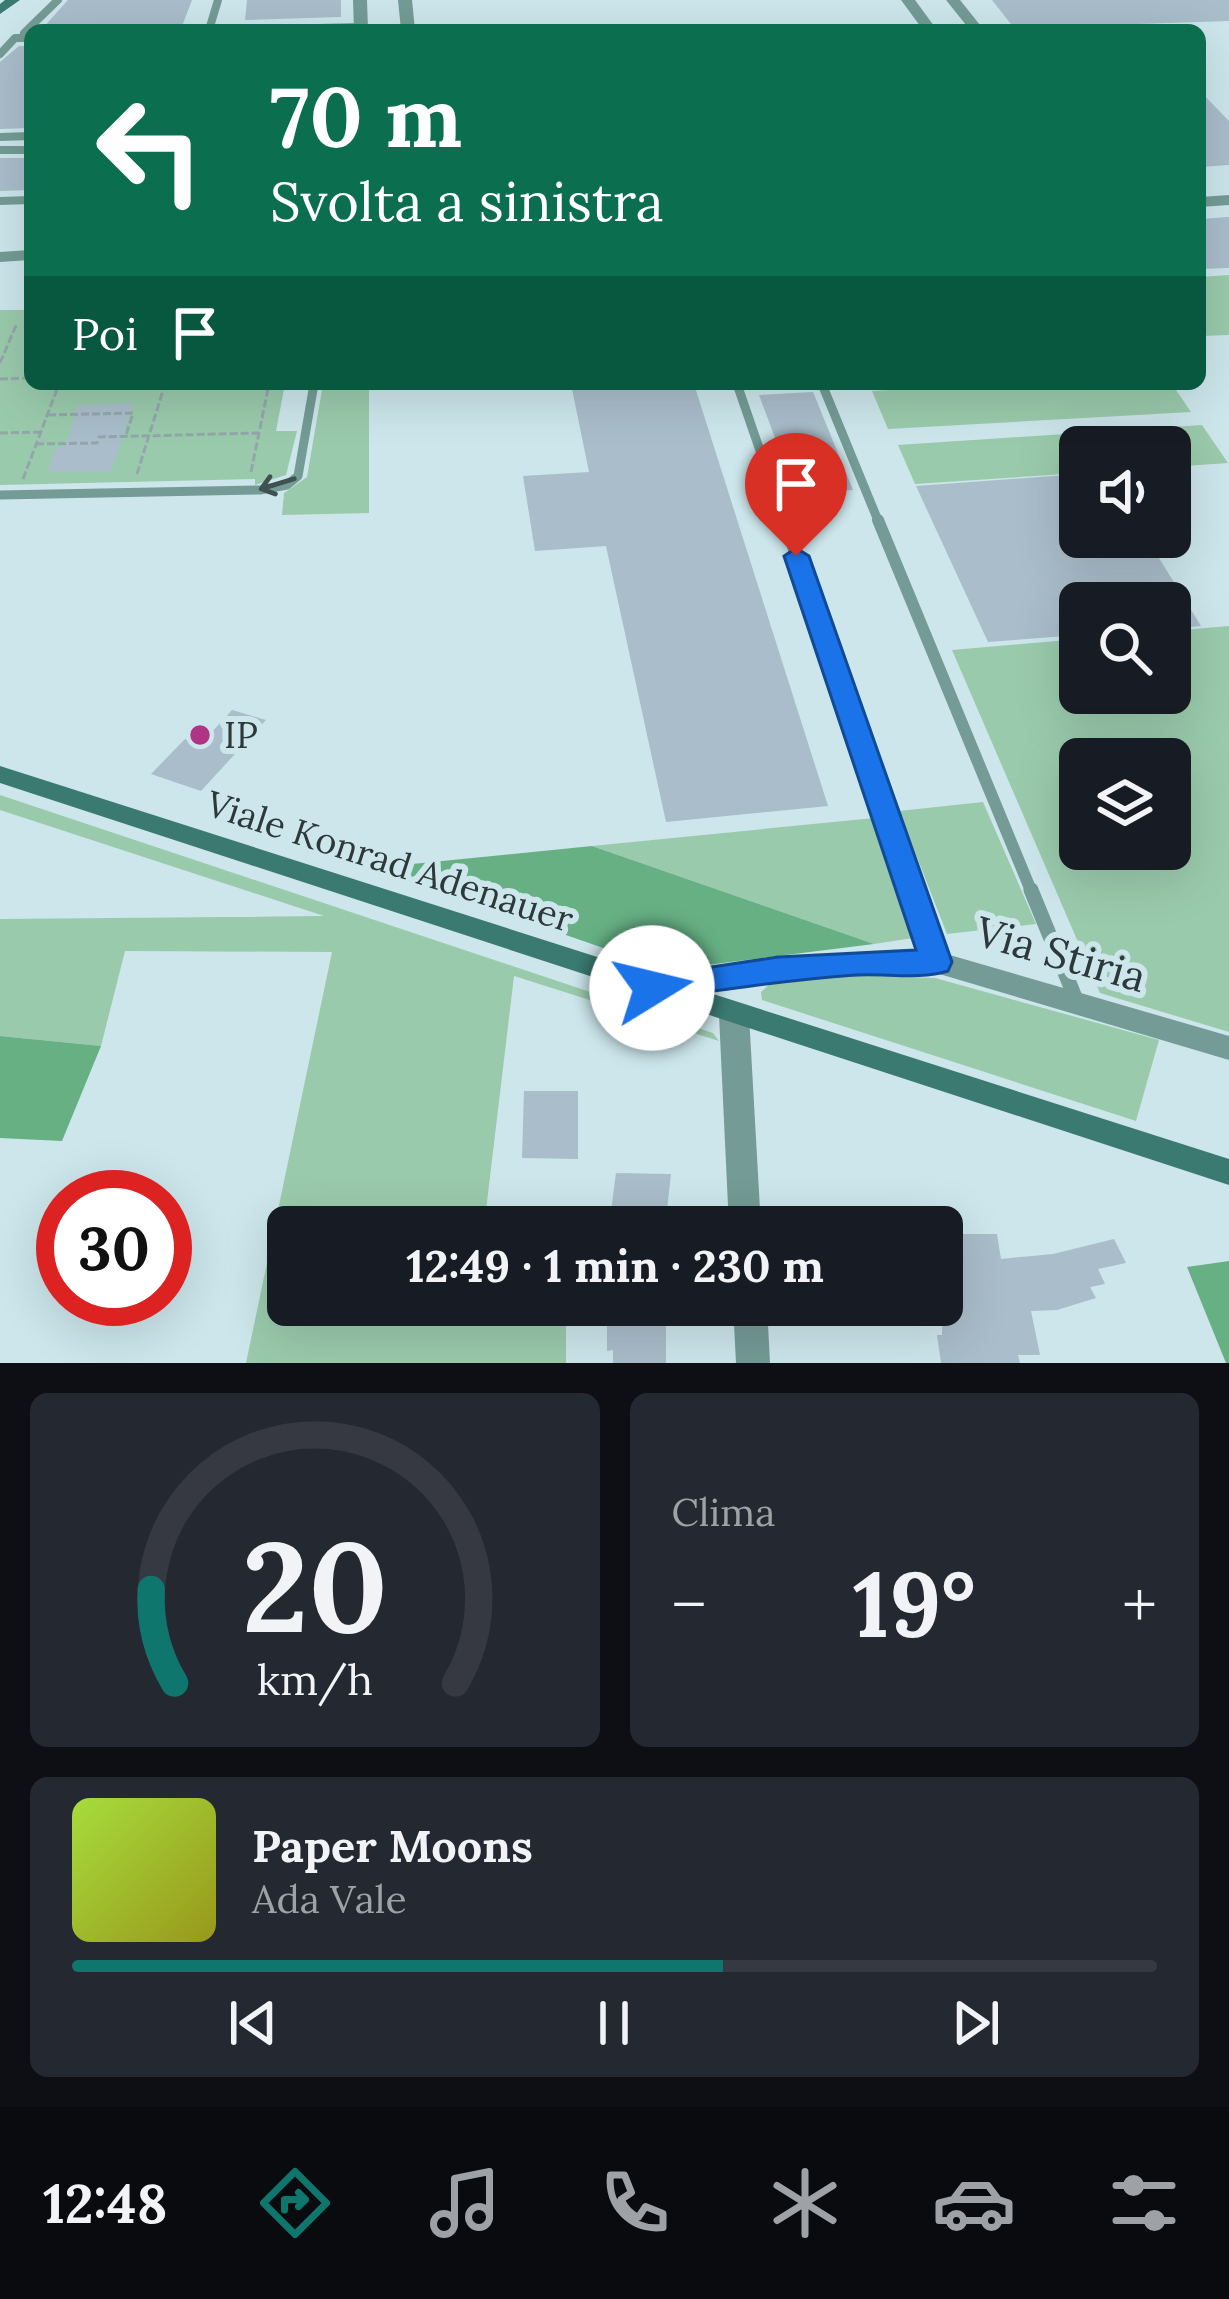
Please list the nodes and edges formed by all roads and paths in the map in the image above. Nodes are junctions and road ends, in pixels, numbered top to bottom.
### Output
1 (13, 0) edge
2 (58, 0) edge
3 (953, 0) edge
4 (0, 10) edge
5 (37, 24) edge
6 (972, 24) edge
7 (4, 32) dead end
8 (24, 34) edge
9 (24, 36) edge
10 (0, 54) edge
11 (17, 322) dead end
12 (0, 363) edge
13 (57, 390) edge
14 (164, 390) edge
15 (268, 390) edge
16 (313, 390) edge
17 (739, 390) edge
18 (824, 390) edge
19 (48, 415) junction
20 (41, 432) junction
21 (0, 433) edge
22 (259, 434) junction
23 (149, 435) junction
24 (125, 436) junction
25 (36, 444) junction
26 (250, 476) dead end
27 (136, 479) dead end
28 (20, 485) dead end
29 (0, 495) edge
30 (3, 774) edge
31 (936, 962) junction
32 (652, 988) junction
33 (1077, 1001) junction
34 (734, 1015) junction
35 (1229, 1048) edge
36 (1229, 1172) edge
37 (745, 1206) edge
38 (750, 1326) edge
39 (753, 1363) edge

1 - 4 main road
2 - 5 lane
3 - 6 street
7 - 8 lane
9 - 10 lane
11 - 12 path
13 - 19 path
14 - 23 path
15 - 22 path
16 -> 29 lane
17 - 31 lane
18 - 33 lane
19 - 20 path
19 - 24 path
20 - 21 path
20 - 25 path
22 - 23 path
22 - 26 path
23 - 24 path
23 - 27 path
24 - 25 path
25 - 28 path
30 - 32 main road, Viale Konrad Adenauer
31 - 32 street, Via Stiria
31 - 33 street, Via Stiria
32 - 34 main road, Viale Konrad Adenauer
33 - 35 street, Via Stiria
34 - 36 main road, Viale Konrad Adenauer
34 - 37 street
38 - 39 street

